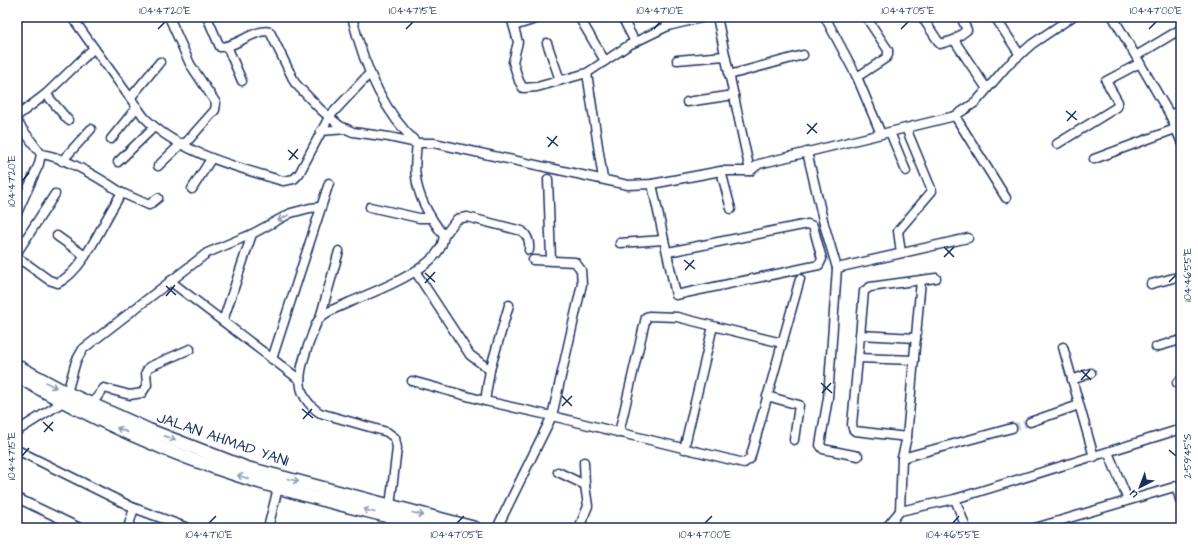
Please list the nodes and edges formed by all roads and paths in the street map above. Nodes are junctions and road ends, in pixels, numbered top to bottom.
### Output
1 (169, 17) edge
2 (207, 17) edge
3 (352, 17) edge
4 (511, 17) edge
5 (542, 17) edge
6 (579, 17) edge
7 (622, 17) edge
8 (664, 17) edge
9 (705, 17) edge
10 (717, 17) edge
11 (826, 17) edge
12 (866, 17) edge
13 (922, 17) edge
14 (961, 17) edge
15 (995, 17) edge
16 (1072, 17) edge
17 (1113, 17) edge
18 (75, 18) edge
19 (514, 26) junction
20 (668, 26) junction
21 (1181, 29) edge
22 (954, 40) junction
23 (635, 42) junction
24 (547, 43) dead end
25 (226, 46) junction
26 (94, 48) junction
27 (803, 55) dead end
28 (1020, 55) junction
29 (725, 56) junction
30 (677, 60) dead end
31 (1138, 60) junction
32 (605, 61) junction
33 (160, 62) dead end
34 (370, 73) junction
35 (587, 73) junction
36 (729, 74) junction
37 (857, 77) junction
38 (560, 80) junction
39 (242, 81) dead end
40 (987, 89) junction
41 (46, 94) junction
42 (734, 95) junction
43 (131, 97) junction
44 (687, 102) dead end
45 (137, 107) junction
46 (1181, 110) edge
47 (1170, 115) junction
48 (17, 116) edge
49 (955, 116) junction
50 (329, 117) junction
51 (68, 120) dead end
52 (17, 122) edge
53 (154, 127) junction
54 (906, 128) junction
55 (91, 129) dead end
56 (1175, 129) junction
57 (347, 130) junction
58 (321, 131) junction
59 (890, 132) junction
60 (881, 134) junction
61 (111, 139) dead end
62 (1181, 141) edge
63 (417, 143) junction
64 (183, 144) junction
65 (1057, 144) dead end
66 (806, 152) junction
67 (41, 154) junction
68 (211, 159) junction
69 (1094, 159) dead end
70 (62, 161) junction
71 (118, 162) dead end
72 (158, 166) dead end
73 (721, 171) junction
74 (750, 171) junction
75 (906, 171) dead end
76 (548, 179) dead end
77 (603, 179) junction
78 (329, 182) dead end
79 (652, 184) junction
80 (192, 189) dead end
81 (122, 193) junction
82 (55, 194) dead end
83 (158, 198) dead end
84 (1006, 198) dead end
85 (18, 207) edge
86 (320, 207) junction
87 (370, 207) dead end
88 (731, 209) dead end
89 (431, 218) junction
90 (252, 234) junction
91 (57, 236) dead end
92 (444, 236) junction
93 (968, 238) dead end
94 (663, 240) junction
95 (620, 243) dead end
96 (529, 250) dead end
97 (339, 251) dead end
98 (668, 252) junction
99 (17, 253) edge
100 (901, 253) junction
101 (85, 256) junction
102 (533, 260) dead end
103 (551, 260) junction
104 (837, 268) junction
105 (415, 270) junction
106 (1181, 276) edge
107 (936, 278) dead end
108 (800, 279) dead end
109 (921, 280) junction
110 (170, 281) junction
111 (1151, 284) dead end
112 (509, 305) dead end
113 (320, 318) junction
114 (223, 321) junction
115 (713, 326) junction
116 (860, 335) junction
117 (916, 338) junction
118 (1181, 340) edge
119 (782, 343) junction
120 (1063, 347) dead end
121 (1156, 347) dead end
122 (190, 349) dead end
123 (858, 358) junction
124 (272, 359) junction
125 (914, 360) junction
126 (17, 366) edge
127 (490, 370) junction
128 (1092, 373) dead end
129 (17, 376) edge
130 (300, 380) junction
131 (1072, 380) junction
132 (412, 381) dead end
133 (766, 396) junction
134 (65, 398) junction
135 (485, 401) junction
136 (90, 405) junction
137 (1079, 406) junction
138 (552, 416) junction
139 (1030, 422) tunnel mouth
140 (1012, 428) tunnel mouth
141 (1181, 429) edge
142 (17, 431) edge
143 (619, 433) junction
144 (907, 437) junction
145 (794, 440) dead end
146 (684, 449) junction
147 (17, 450) edge
148 (1108, 452) junction
149 (858, 456) dead end
150 (1094, 457) junction
151 (902, 458) junction
152 (584, 462) dead end
153 (558, 472) dead end
154 (585, 485) junction
155 (1178, 485) edge
156 (278, 488) junction
157 (17, 498) edge
158 (955, 500) junction
159 (1128, 500) junction
160 (1181, 503) edge
161 (390, 506) junction
162 (134, 508) junction
163 (900, 511) junction
164 (80, 528) edge
165 (128, 528) edge
166 (188, 528) edge
167 (268, 528) edge
168 (433, 528) edge
169 (475, 528) edge
170 (497, 528) edge
171 (579, 528) edge
172 (886, 528) edge
173 (966, 528) edge
174 (1035, 528) edge

1 - 64 street
2 - 25 street
3 - 34 street
4 - 19 street
5 - 19 street
6 - 32 street
7 - 23 street
8 - 20 street
9 - 20 street
10 - 29 street
11 - 37 street
12 - 37 street
13 - 22 street
14 - 22 street
15 - 28 street
16 - 28 street
17 - 31 street
18 - 26 street
19 - 38 street
20 - 23 street
21 - 31 street
22 - 40 street
23 - 32 street
24 - 38 street
25 - 39 street
25 - 50 street
26 - 41 street
26 - 43 street
27 - 36 street
28 - 40 street
29 - 30 street
29 - 36 street
31 - 47 street
31 - 65 street
32 - 35 street
33 - 43 street
34 - 50 street
34 - 63 street
35 - 38 street
35 - 77 street
36 - 42 street
37 - 60 street
40 - 49 street
41 - 48 street
41 - 51 street
42 - 44 street
42 - 74 street
43 - 45 street
45 - 53 street
45 - 61 street
46 - 47 street
47 - 56 street
49 - 54 street
49 - 84 street
50 - 57 street
50 - 58 street
52 - 67 street
53 - 64 street
53 - 71 street
54 - 59 street
54 - 100 street
55 - 70 street
56 - 62 street
56 - 69 street
57 - 58 street
57 - 63 street
58 - 68 street
59 - 60 street
59 - 75 street
60 - 66 street
63 - 77 street
63 - 89 street
64 - 68 street
64 - 72 street
66 - 74 street
66 - 104 street
67 - 70 street
67 - 85 street
68 - 80 street
70 - 81 street
73 - 74 street
73 - 79 street
73 - 88 street
76 - 103 street
77 - 79 street
78 - 86 street
79 - 94 street
81 - 83 street
81 - 101 street
82 - 99 street
86 -> 90 street
86 - 124 street
87 - 89 street
89 - 92 street
90 - 110 street
90 - 114 street
91 - 101 street
92 - 96 street
92 - 105 street
93 - 100 street
94 - 95 street
94 - 98 street
97 - 113 street
98 - 98 street
99 - 101 street
100 - 104 street
102 - 103 street
103 - 138 street
104 - 149 street
105 - 113 street
105 - 127 street
106 - 111 street
107 - 109 street
108 - 119 street
109 - 116 street
109 - 117 street
110 - 114 street
110 - 134 street
112 - 127 street
113 - 130 street
114 - 124 street
115 - 119 street
115 - 143 street
115 - 146 street
116 - 117 street
116 - 123 street
117 - 125 street
118 - 121 street
119 - 133 street
120 - 131 street
122 - 136 street
123 - 125 street
123 - 144 street
124 - 130 street
125 - 144 street
126 -> 134 highway, JALAN AHMAD YANI
127 - 135 street
128 - 131 street
129 - 134 highway, JALAN AHMAD YANI
130 - 161 street
131 - 137 street
132 - 135 street
133 - 145 street
133 - 146 street
134 - 136 highway, JALAN AHMAD YANI
134 - 142 street
156 -> 134 highway, JALAN AHMAD YANI
135 - 138 street
136 -> 161 highway, JALAN AHMAD YANI
137 - 139 street
137 - 150 street
138 - 143 street
138 - 170 street
140 - 151 street
141 - 148 street
143 - 146 street
144 - 151 street
147 - 162 street
148 - 150 street
148 - 159 street
150 - 158 street
151 - 163 street
152 - 154 street
153 - 154 street
154 - 171 street
155 - 159 street
155 - 160 street
156 - 167 street
168 -> 156 highway, JALAN AHMAD YANI
157 - 164 street
158 - 163 street
158 - 173 street
159 - 174 street
161 -> 169 highway, JALAN AHMAD YANI
162 - 165 street
162 - 166 street
163 - 172 street

